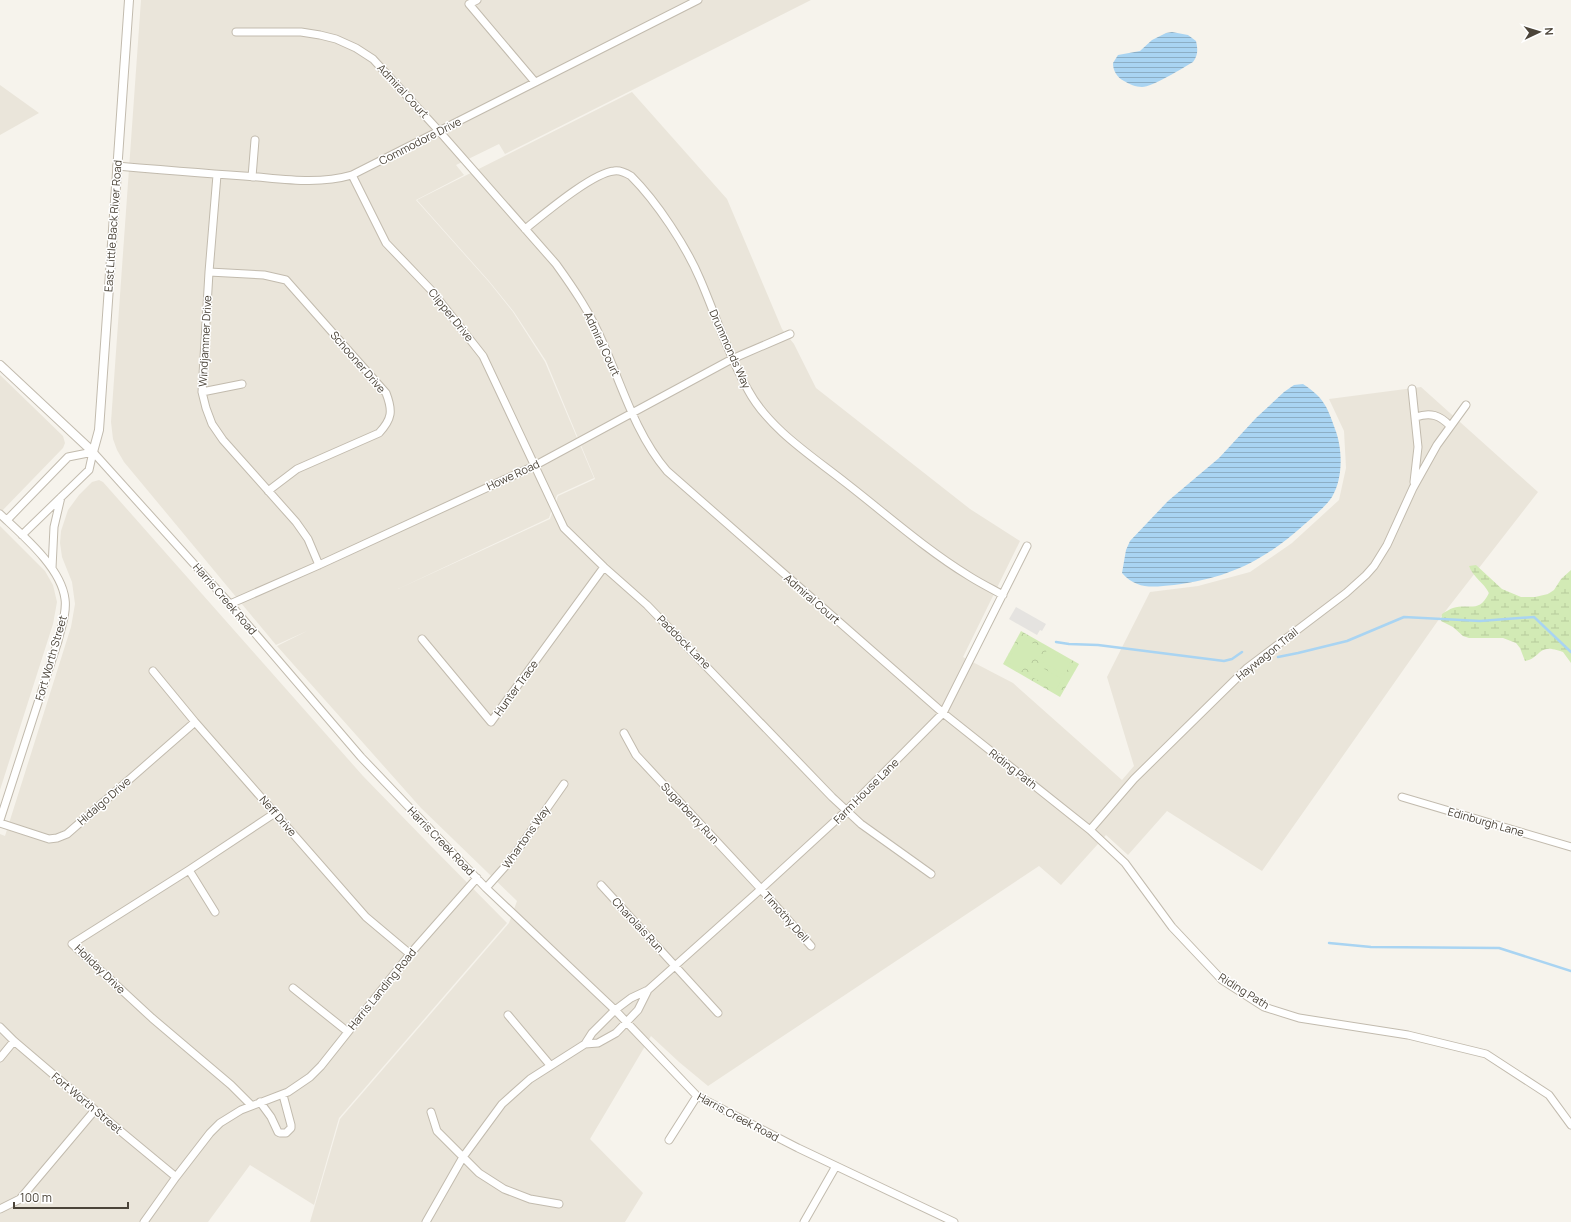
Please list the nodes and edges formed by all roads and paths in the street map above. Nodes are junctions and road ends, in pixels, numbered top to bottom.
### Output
1 (129, 0) edge
2 (477, 0) edge
3 (698, 0) edge
4 (236, 32) dead end
5 (535, 82) junction
6 (439, 131) junction
7 (255, 140) dead end
8 (117, 166) junction
9 (217, 175) junction
10 (352, 175) junction
11 (252, 177) junction
12 (525, 229) junction
13 (209, 272) junction
14 (790, 334) dead end
15 (732, 359) junction
16 (0, 365) edge
17 (242, 384) dead end
18 (1412, 389) dead end
19 (202, 392) junction
20 (1466, 405) dead end
21 (633, 414) junction
22 (1416, 417) junction
23 (1450, 426) junction
24 (93, 452) junction
25 (534, 466) junction
26 (1413, 488) junction
27 (268, 491) junction
28 (62, 497) junction
29 (0, 514) edge
30 (7, 520) junction
31 (22, 535) junction
32 (1027, 546) dead end
33 (319, 565) junction
34 (604, 567) junction
35 (52, 568) junction
36 (1003, 595) junction
37 (230, 604) junction
38 (422, 640) dead end
39 (154, 671) dead end
40 (943, 713) junction
41 (195, 722) junction
42 (624, 733) dead end
43 (564, 784) dead end
44 (1402, 797) dead end
45 (847, 810) junction
46 (275, 813) junction
47 (0, 821) edge
48 (1090, 830) junction
49 (1571, 847) edge
50 (189, 870) junction
51 (931, 874) dead end
52 (477, 878) junction
53 (600, 885) dead end
54 (486, 888) junction
55 (761, 889) junction
56 (215, 912) dead end
57 (811, 946) dead end
58 (410, 954) junction
59 (675, 966) junction
60 (293, 988) dead end
61 (648, 990) junction
62 (615, 1010) junction
63 (718, 1012) dead end
64 (508, 1015) dead end
65 (626, 1022) junction
66 (0, 1027) edge
67 (348, 1032) junction
68 (14, 1041) junction
69 (585, 1044) junction
70 (0, 1058) edge
71 (550, 1065) junction
72 (283, 1094) junction
73 (697, 1096) junction
74 (260, 1102) junction
75 (252, 1105) junction
76 (95, 1110) junction
77 (431, 1112) dead end
78 (1571, 1125) edge
79 (669, 1140) dead end
80 (463, 1157) junction
81 (836, 1166) junction
82 (176, 1177) junction
83 (559, 1204) dead end
84 (0, 1209) edge
85 (144, 1222) edge
86 (426, 1222) edge
87 (804, 1222) edge
88 (954, 1222) edge

1 - 8 street, East Little Back River Road
2 - 5 street
3 - 5 street, Commodore Drive
4 - 6 street, Admiral Court
5 - 6 street, Commodore Drive
6 - 10 street, Commodore Drive
6 - 12 street, Admiral Court
7 - 11 street
8 - 9 street, Commodore Drive
8 - 24 street, East Little Back River Road
9 - 11 street, Commodore Drive
9 - 13 street, Windjammer Drive
10 - 11 street, Commodore Drive
10 - 25 street, Clipper Drive
12 - 15 street, Drummonds Way
12 - 21 street, Admiral Court
13 - 19 street, Windjammer Drive
13 - 27 street, Schooner Drive
14 - 15 street, Howe Road
15 - 21 street, Howe Road
15 - 36 street, Drummonds Way
16 - 24 street, Harris Creek Road
17 - 19 street
18 - 22 street, Haywagon Trail
19 - 27 street, Windjammer Drive
20 - 23 street, Haywagon Trail
21 - 25 street, Howe Road
21 - 40 street, Admiral Court
22 - 23 street
22 - 26 street, Haywagon Trail
23 - 26 street, Haywagon Trail
24 - 28 street, East Little Back River Road
24 - 30 street
24 - 37 street, Harris Creek Road
25 - 33 street, Howe Road
25 - 34 street, Paddock Lane
26 - 48 street, Haywagon Trail
27 - 33 street, Windjammer Drive
28 - 31 street, East Little Back River Road
28 - 35 street
29 - 30 street, Fort Worth Street
30 - 31 street, Fort Worth Street
31 - 35 street, Fort Worth Street
32 - 36 street, Farm House Lane
33 - 37 street, Howe Road
34 - 38 street, Hunter Trace
34 - 45 street, Paddock Lane
35 - 47 street, Fort Worth Street
36 - 40 street, Farm House Lane
37 - 52 street, Harris Creek Road
39 - 41 street, Neff Drive
40 - 45 street, Farm House Lane
40 - 48 street, Riding Path
41 - 46 street, Neff Drive
41 - 47 street, Hidalgo Drive
42 - 55 street, Sugarberry Run
43 - 54 street, Whartons Way
44 - 49 street, Edinburgh Lane
45 - 51 street, Paddock Lane
45 - 55 street, Farm House Lane
46 - 50 street, Holiday Drive
46 - 58 street, Neff Drive
48 - 78 street, Riding Path
50 - 56 street
50 - 75 street, Holiday Drive
52 - 54 street, Harris Creek Road
52 - 58 street, Harris Landing Road
53 - 59 street, Charolais Run
54 - 62 street, Harris Creek Road
55 - 57 street, Timothy Dell
55 - 59 street, Farm House Lane
58 - 67 street, Harris Landing Road
59 - 61 street, Farm House Lane
59 - 63 street, Charolais Run
60 - 67 street
61 - 62 street, Farm House Lane
61 - 65 street, Farm House Lane
62 - 65 street, Harris Creek Road
62 - 69 street, Farm House Lane
64 - 71 street
65 - 69 street, Farm House Lane
65 - 73 street, Harris Creek Road
66 - 68 street, Fort Worth Street
67 - 72 street, Harris Landing Road
68 - 70 street
68 - 76 street, Fort Worth Street
69 - 71 street
71 - 80 street
72 - 74 street, Harris Landing Road
72 - 74 street
73 - 79 street
73 - 81 street, Harris Creek Road
74 - 75 street, Harris Landing Road
75 - 82 street, Harris Landing Road
76 - 82 street, Fort Worth Street
76 - 84 street
77 - 80 street
80 - 83 street
80 - 86 street
81 - 87 street
81 - 88 street, Harris Creek Road
82 - 85 street, Harris Landing Road

